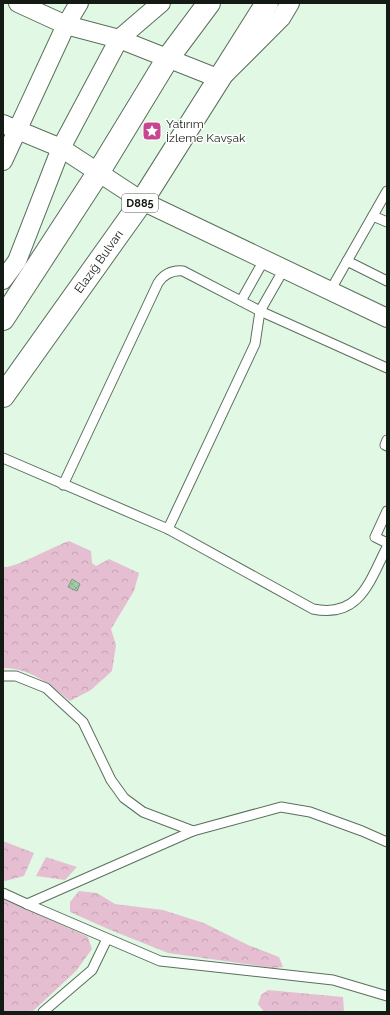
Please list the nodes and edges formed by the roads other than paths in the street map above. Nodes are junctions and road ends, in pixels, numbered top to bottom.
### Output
1 (18, 3) edge
2 (79, 3) edge
3 (161, 3) edge
4 (209, 3) edge
5 (267, 3) edge
6 (290, 3) edge
7 (66, 25) junction
8 (119, 39) junction
9 (168, 58) junction
10 (220, 80) junction
11 (10, 127) edge
12 (61, 148) junction
13 (3, 161) edge
14 (98, 173) junction
15 (387, 191) edge
16 (142, 201) junction
17 (373, 216) junction
18 (387, 222) edge
19 (10, 257) edge
20 (264, 260) junction
21 (347, 261) junction
22 (284, 269) junction
23 (3, 280) edge
24 (387, 281) edge
25 (330, 291) junction
26 (241, 301) junction
27 (260, 311) junction
28 (387, 318) edge
29 (3, 319) edge
30 (387, 368) edge
31 (3, 396) edge
32 (387, 440) edge
33 (387, 446) edge
34 (3, 458) edge
35 (64, 484) junction
36 (387, 511) edge
37 (168, 529) junction
38 (387, 543) edge
39 (387, 547) edge
40 (3, 676) edge
41 (193, 831) junction
42 (387, 842) edge
43 (3, 893) edge
44 (27, 904) junction
45 (107, 938) junction
46 (387, 996) edge
47 (43, 1012) edge

1 - 7 street
2 - 7 street
3 - 8 street
4 - 9 highway
5 - 10 highway, Elazığ Bulvarı / D885
6 - 10 street
7 - 8 street
7 - 11 street
8 - 9 street
8 - 12 street
9 - 10 street
9 - 14 highway
10 - 16 highway, Elazığ Bulvarı / D885
11 - 12 street
11 - 13 street
12 - 14 street
12 - 19 street
14 - 16 street
14 - 29 highway
15 - 17 lane
16 - 20 street
16 - 31 highway, Elazığ Bulvarı / D885
17 - 18 lane
17 - 21 lane
19 - 23 street
20 - 22 street
20 - 26 lane
21 - 24 lane
21 - 25 lane
22 - 25 street
22 - 27 lane
25 - 28 street
26 - 27 lane
26 - 35 lane
27 - 30 lane
27 - 37 lane
32 - 33 lane
34 - 35 lane
35 - 37 lane
36 - 38 lane
37 - 39 lane
40 - 41 lane
41 - 42 lane
41 - 44 lane
43 - 44 lane
44 - 45 lane
45 - 46 lane
45 - 47 lane

